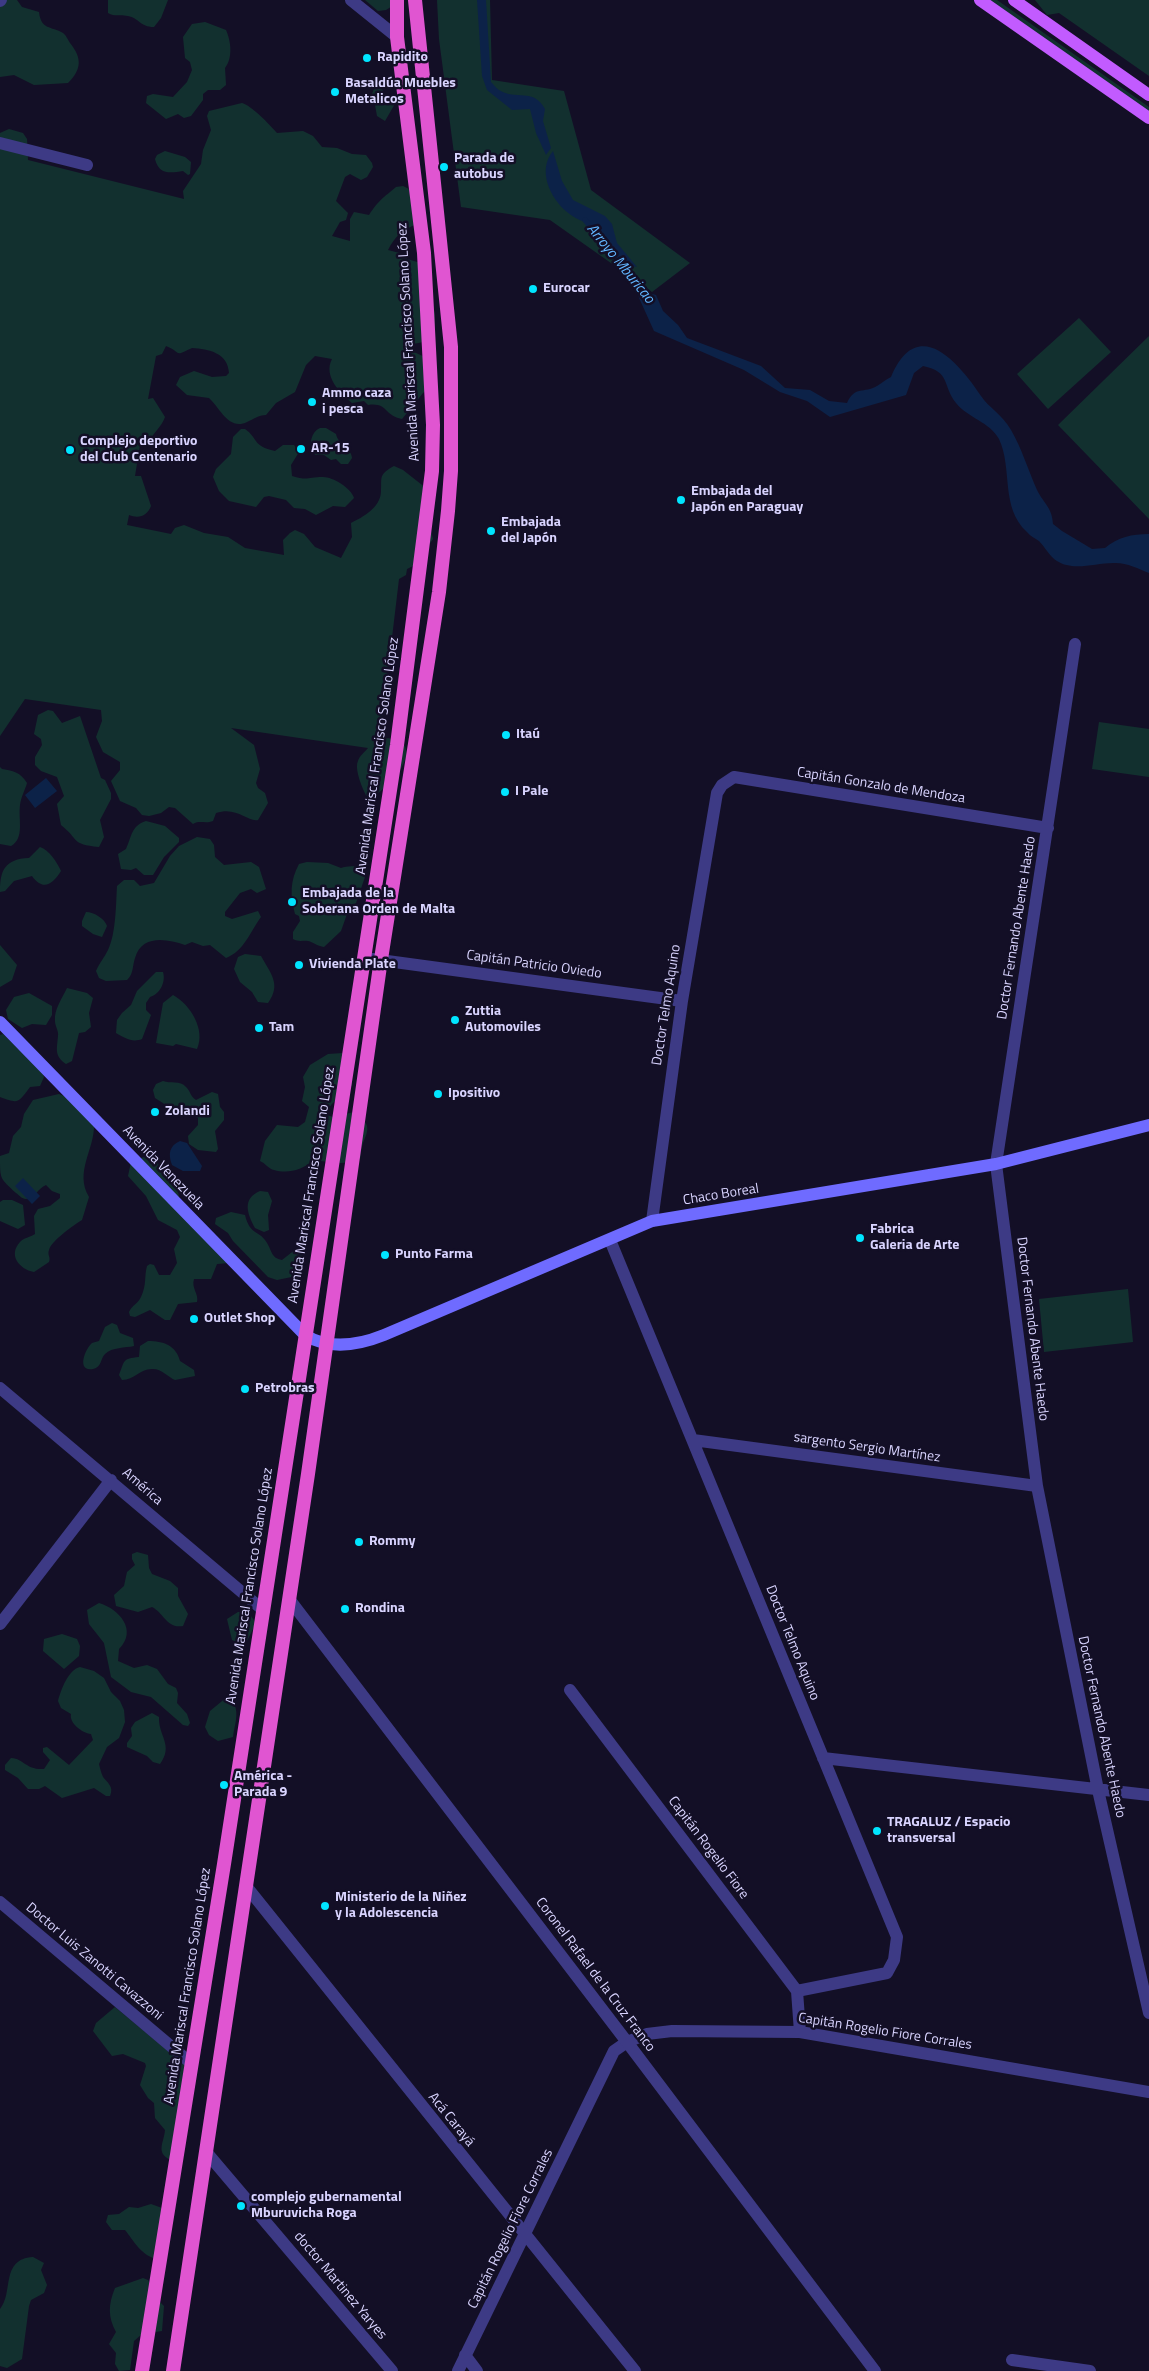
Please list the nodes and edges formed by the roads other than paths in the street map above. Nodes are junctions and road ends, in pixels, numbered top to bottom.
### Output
1 (351, 0) edge
2 (397, 0) edge
3 (415, 0) edge
4 (980, 0) edge
5 (1014, 0) edge
6 (397, 37) junction
7 (1149, 95) edge
8 (1149, 118) edge
9 (0, 143) edge
10 (86, 165) dead end
11 (1074, 644) dead end
12 (717, 793) joint
13 (1048, 828) junction
14 (365, 958) junction
15 (381, 959) junction
16 (682, 1001) junction
17 (0, 1022) edge
18 (1149, 1125) edge
19 (996, 1164) junction
20 (652, 1221) junction
21 (610, 1240) junction
22 (315, 1339) junction
23 (0, 1388) edge
24 (694, 1440) junction
25 (111, 1480) junction
26 (1037, 1486) junction
27 (289, 1599) junction
28 (263, 1610) junction
29 (0, 1624) edge
30 (570, 1690) dead end
31 (823, 1758) junction
32 (1098, 1790) junction
33 (1149, 1795) edge
34 (246, 1886) junction
35 (0, 1902) edge
36 (797, 1991) junction
37 (1149, 2013) edge
38 (800, 2032) junction
39 (627, 2042) junction
40 (192, 2064) junction
41 (1149, 2092) edge
42 (207, 2153) junction
43 (525, 2236) junction
44 (464, 2355) junction
45 (1012, 2360) dead end
46 (142, 2371) edge
47 (173, 2371) edge
48 (392, 2371) edge
49 (458, 2371) edge
50 (477, 2371) edge
51 (635, 2371) edge
52 (875, 2371) edge
53 (1090, 2371) edge

1 - 6 street
2 - 6 highway, Avenida Mariscal Francisco Solano López
3 - 15 highway, Avenida Mariscal Francisco Solano López
4 - 8 main road
5 - 7 main road
6 - 14 highway, Avenida Mariscal Francisco Solano López
9 - 10 street
11 - 13 street, Doctor Fernando Abente Haedo
12 - 13 street, Capitán Gonzalo de Mendoza
12 - 16 street, Doctor Telmo Aquino
13 - 19 street, Doctor Fernando Abente Haedo
14 - 15 street, Capitán Patricio Oviedo
14 - 22 highway, Avenida Mariscal Francisco Solano López
15 - 16 street, Capitán Patricio Oviedo
15 - 22 highway, Avenida Mariscal Francisco Solano López
16 - 20 street, Doctor Telmo Aquino
17 - 22 main road, Avenida Venezuela
18 - 19 main road, Chaco Boreal
19 - 20 main road, Chaco Boreal
19 - 26 street, Doctor Fernando Abente Haedo
20 - 21 main road, Chaco Boreal
21 - 22 main road, Chaco Boreal
21 - 24 street, Doctor Telmo Aquino
22 - 27 highway, Avenida Mariscal Francisco Solano López
22 - 28 highway, Avenida Mariscal Francisco Solano López
23 - 25 street, América
24 - 26 street, sargento Sergio Martínez
24 - 31 street, Doctor Telmo Aquino
25 - 28 street, América
25 - 29 street
26 - 32 street, Doctor Fernando Abente Haedo
27 - 34 highway, Avenida Mariscal Francisco Solano López
27 - 39 street, Coronel Rafael de la Cruz Franco
28 - 40 highway, Avenida Mariscal Francisco Solano López
30 - 36 street, Capitán Rogelio Fiore
31 - 32 street
31 - 36 street, Doctor Telmo Aquino
32 - 33 street
32 - 37 street, Doctor Fernando Abente Haedo
34 - 42 highway, Avenida Mariscal Francisco Solano López
34 - 43 street, Acá Carayá
35 - 40 street, Doctor Luis Zanotti Cavazzoni
36 - 38 street
38 - 39 street, Capitán Rogelio Fiore Corrales
38 - 41 street, Capitán Rogelio Fiore Corrales
39 - 43 street, Capitán Rogelio Fiore Corrales
39 - 52 street, Coronel Rafael de la Cruz Franco
40 - 46 highway, Avenida Mariscal Francisco Solano López
42 - 47 highway, Avenida Mariscal Francisco Solano López
42 - 48 street, doctor Martinez Yaryes
43 - 44 street, Capitán Rogelio Fiore Corrales
43 - 51 street, Acá Carayá
44 - 49 street, Capitán Rogelio Fiore Corrales
44 - 50 street
45 - 53 street

